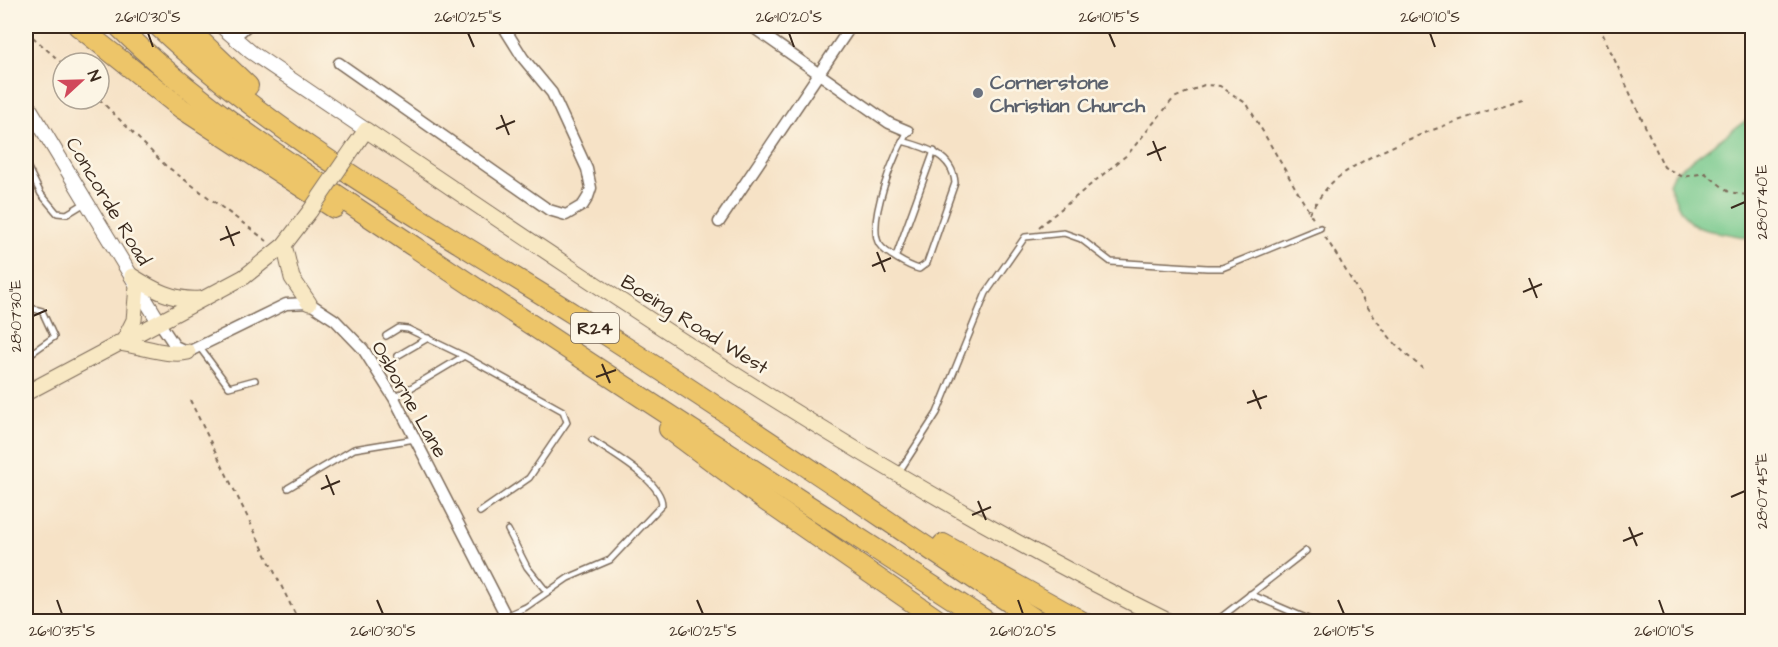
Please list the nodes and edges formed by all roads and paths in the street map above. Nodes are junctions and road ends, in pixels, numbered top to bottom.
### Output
1 (78, 26) edge
2 (118, 26) edge
3 (158, 26) edge
4 (185, 26) edge
5 (221, 26) edge
6 (247, 26) edge
7 (503, 26) edge
8 (750, 26) edge
9 (851, 26) edge
10 (1599, 26) edge
11 (26, 31) edge
12 (233, 38) junction
13 (51, 53) edge
14 (339, 63) dead end
15 (819, 72) junction
16 (1525, 99) dead end
17 (27, 109) edge
18 (111, 111) edge
19 (366, 130) junction
20 (908, 131) joint
21 (902, 141) junction
22 (934, 151) junction
23 (26, 164) edge
24 (359, 178) junction
25 (1752, 196) edge
26 (87, 202) junction
27 (1309, 213) junction
28 (719, 222) dead end
29 (1320, 228) junction
30 (1025, 237) junction
31 (281, 247) junction
32 (896, 256) junction
33 (134, 281) junction
34 (487, 296) junction
35 (205, 298) junction
36 (309, 303) junction
37 (26, 314) edge
38 (159, 322) junction
39 (386, 336) dead end
40 (428, 338) junction
41 (121, 342) junction
42 (194, 350) junction
43 (397, 356) dead end
44 (464, 356) junction
45 (26, 357) edge
46 (593, 367) junction
47 (1423, 368) dead end
48 (26, 374) edge
49 (255, 380) dead end
50 (29, 391) edge
51 (394, 398) junction
52 (190, 400) dead end
53 (415, 439) junction
54 (592, 440) dead end
55 (817, 474) junction
56 (898, 474) junction
57 (288, 488) dead end
58 (480, 512) dead end
59 (508, 530) dead end
60 (834, 546) junction
61 (1306, 551) dead end
62 (547, 592) junction
63 (1250, 594) junction
64 (508, 619) edge
65 (299, 621) edge
66 (927, 621) edge
67 (941, 621) edge
68 (988, 621) edge
69 (1040, 621) edge
70 (1083, 621) edge
71 (1170, 621) edge
72 (1215, 621) edge
73 (1315, 621) edge

1 - 34 highway
2 - 34 highway, R24
3 - 24 highway, R24
4 - 24 highway
5 - 12 street, Boeing Road West
6 - 12 street
7 - 14 street
8 - 15 street
9 - 15 street
10 - 25 path
11 - 13 path
12 - 19 street, Boeing Road West
15 - 20 street
15 - 28 street
16 - 27 path
17 - 26 street, Concorde Road
18 - 31 path
19 - 31 main road, bridge
19 - 56 main road, Boeing Road West
20 - 21 lane
21 - 22 lane
21 - 32 lane
22 - 32 lane
22 - 32 lane
23 - 26 lane
24 - 55 highway, R24
26 - 33 street, Concorde Road
27 - 29 path
27 - 30 path
29 - 30 lane
29 - 47 path
30 - 56 lane
31 - 35 main road
31 - 36 main road
33 - 35 main road
33 - 38 street, Concorde Road
33 - 41 main road
34 - 46 highway, R24
35 - 38 main road
36 - 42 street
36 - 51 street, Osborne Lane
37 - 45 lane
38 - 41 main road
38 - 42 street
39 - 40 lane
40 - 43 lane
40 - 44 lane
41 - 42 main road
41 - 50 main road
42 - 49 lane
44 - 51 lane
44 - 58 lane
46 - 60 highway
46 - 68 highway, R24
48 - 50 lane
51 - 53 street, Osborne Lane
52 - 65 path
53 - 57 lane
53 - 64 street, Osborne Lane
54 - 62 lane
55 - 69 highway, R24
55 - 70 highway
56 - 71 main road, Boeing Road West
59 - 62 lane
60 - 66 highway
60 - 67 highway
61 - 63 lane
62 - 64 lane
63 - 72 lane
63 - 73 lane

